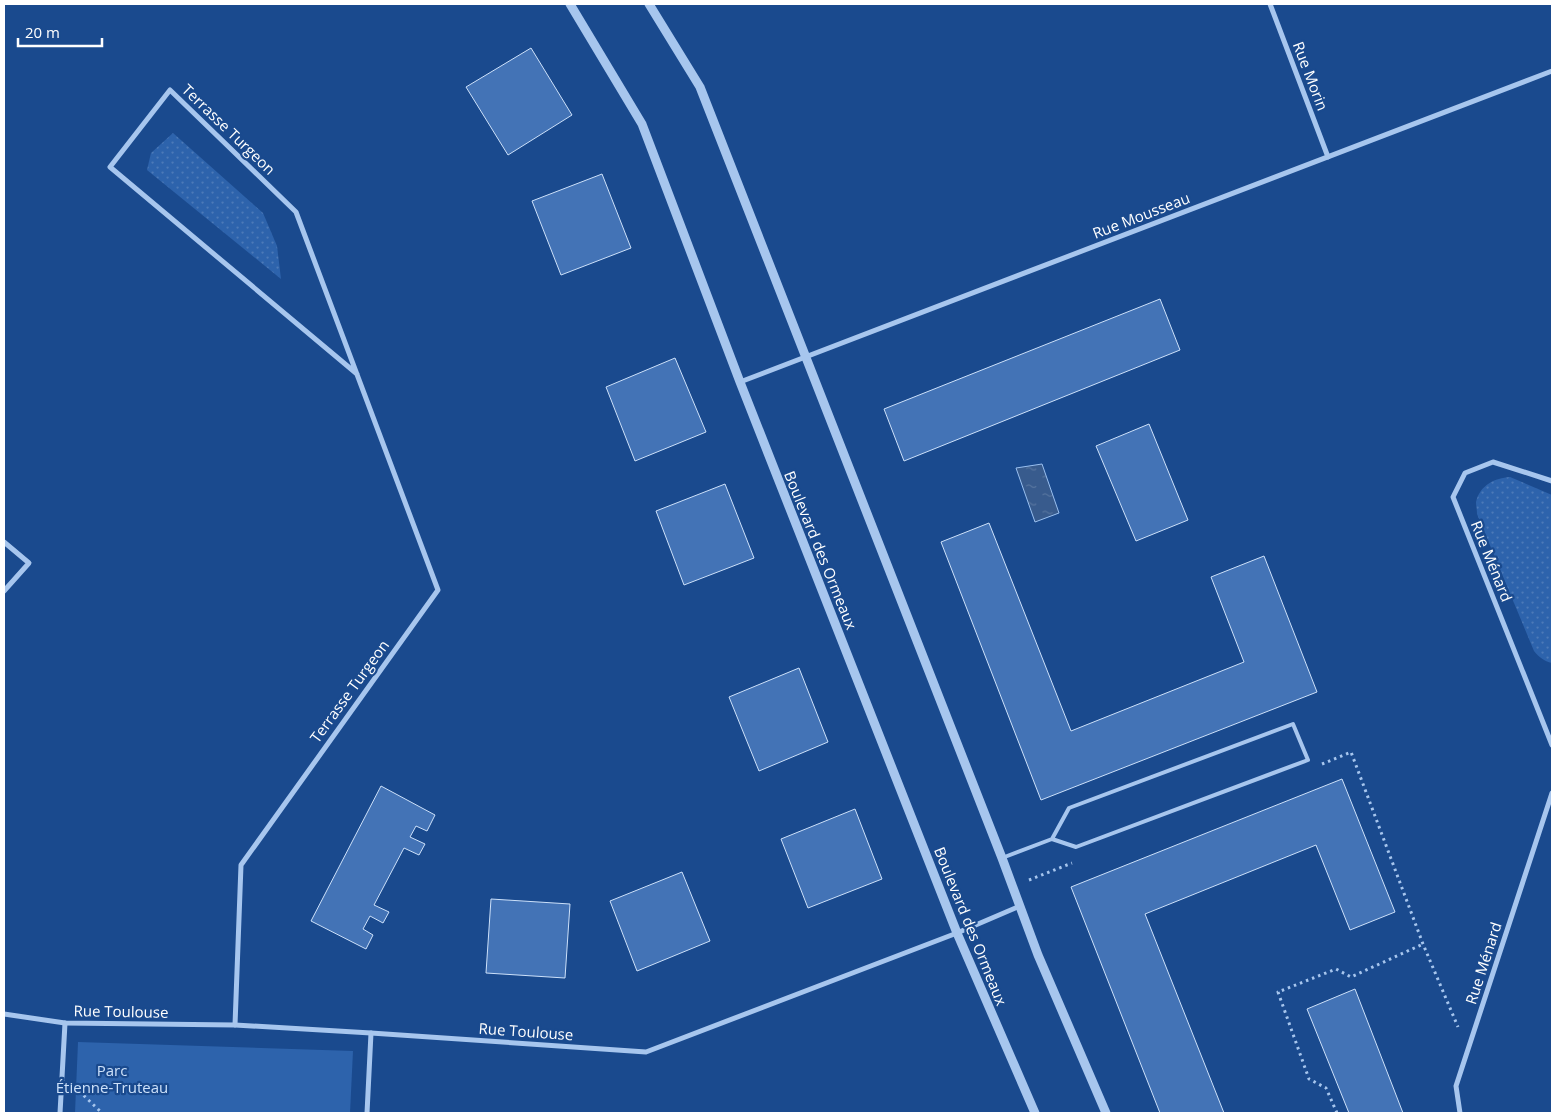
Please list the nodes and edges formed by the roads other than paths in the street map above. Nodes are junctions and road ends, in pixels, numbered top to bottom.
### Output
1 (570, 4) edge
2 (649, 4) edge
3 (1270, 4) edge
4 (1552, 70) edge
5 (1328, 156) junction
6 (806, 356) junction
7 (357, 374) junction
8 (740, 382) junction
9 (1552, 481) edge
10 (4, 542) edge
11 (4, 592) edge
12 (1552, 745) edge
13 (1552, 794) edge
14 (1052, 839) junction
15 (1002, 858) junction
16 (1020, 906) junction
17 (957, 933) junction
18 (4, 1014) edge
19 (65, 1023) junction
20 (235, 1025) junction
21 (371, 1033) junction
22 (60, 1113) edge
23 (367, 1113) edge
24 (1035, 1113) edge
25 (1106, 1113) edge
26 (1460, 1113) edge

1 - 8 street, Boulevard des Ormeaux
2 - 6 street
3 - 5 street, Rue Morin
4 - 5 street, Rue Mousseau
5 - 6 street, Rue Mousseau
6 - 8 street, Rue Mousseau
6 - 15 street
7 - 7 street, Terrasse Turgeon
7 - 20 street, Terrasse Turgeon
8 - 17 street, Boulevard des Ormeaux
9 - 12 street, Rue Ménard
10 - 11 street
13 - 26 street, Rue Ménard
14 - 14 lane
14 - 15 lane
15 - 16 street
16 - 17 street, Rue Toulouse
16 - 25 street
17 - 21 street, Rue Toulouse
17 - 24 street, Boulevard des Ormeaux
18 - 19 street, Rue Toulouse
19 - 20 street, Rue Toulouse
19 - 22 street
20 - 21 street, Rue Toulouse
21 - 23 street

